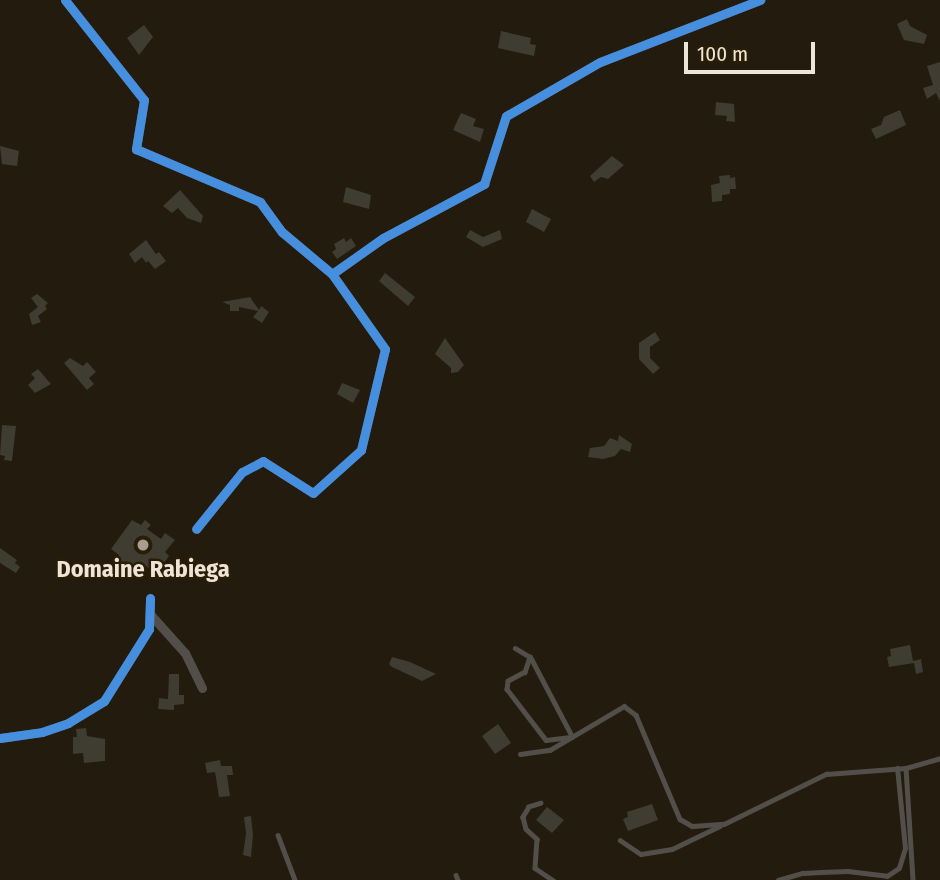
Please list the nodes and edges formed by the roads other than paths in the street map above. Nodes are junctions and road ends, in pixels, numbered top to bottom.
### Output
1 (65, 0) edge
2 (760, 0) edge
3 (332, 274) junction
4 (196, 529) dead end
5 (150, 598) dead end
6 (149, 614) junction
7 (515, 648) dead end
8 (530, 657) junction
9 (202, 688) dead end
10 (572, 737) junction
11 (0, 738) edge
12 (520, 754) dead end
13 (940, 758) edge
14 (897, 768) junction
15 (905, 768) junction
16 (541, 803) dead end
17 (724, 824) junction
18 (278, 835) dead end
19 (620, 840) dead end
20 (295, 880) edge
21 (553, 880) edge
22 (778, 880) edge
23 (913, 880) edge

1 - 3 street
2 - 3 street
3 - 4 street
5 - 6 street
6 - 9 street
6 - 11 street
7 - 8 lane
8 - 10 lane
8 - 10 lane
10 - 12 lane
10 - 17 lane
13 - 15 lane
14 - 15 lane
14 - 17 lane
14 - 22 lane
15 - 23 lane
16 - 21 lane
17 - 19 lane
18 - 20 lane

